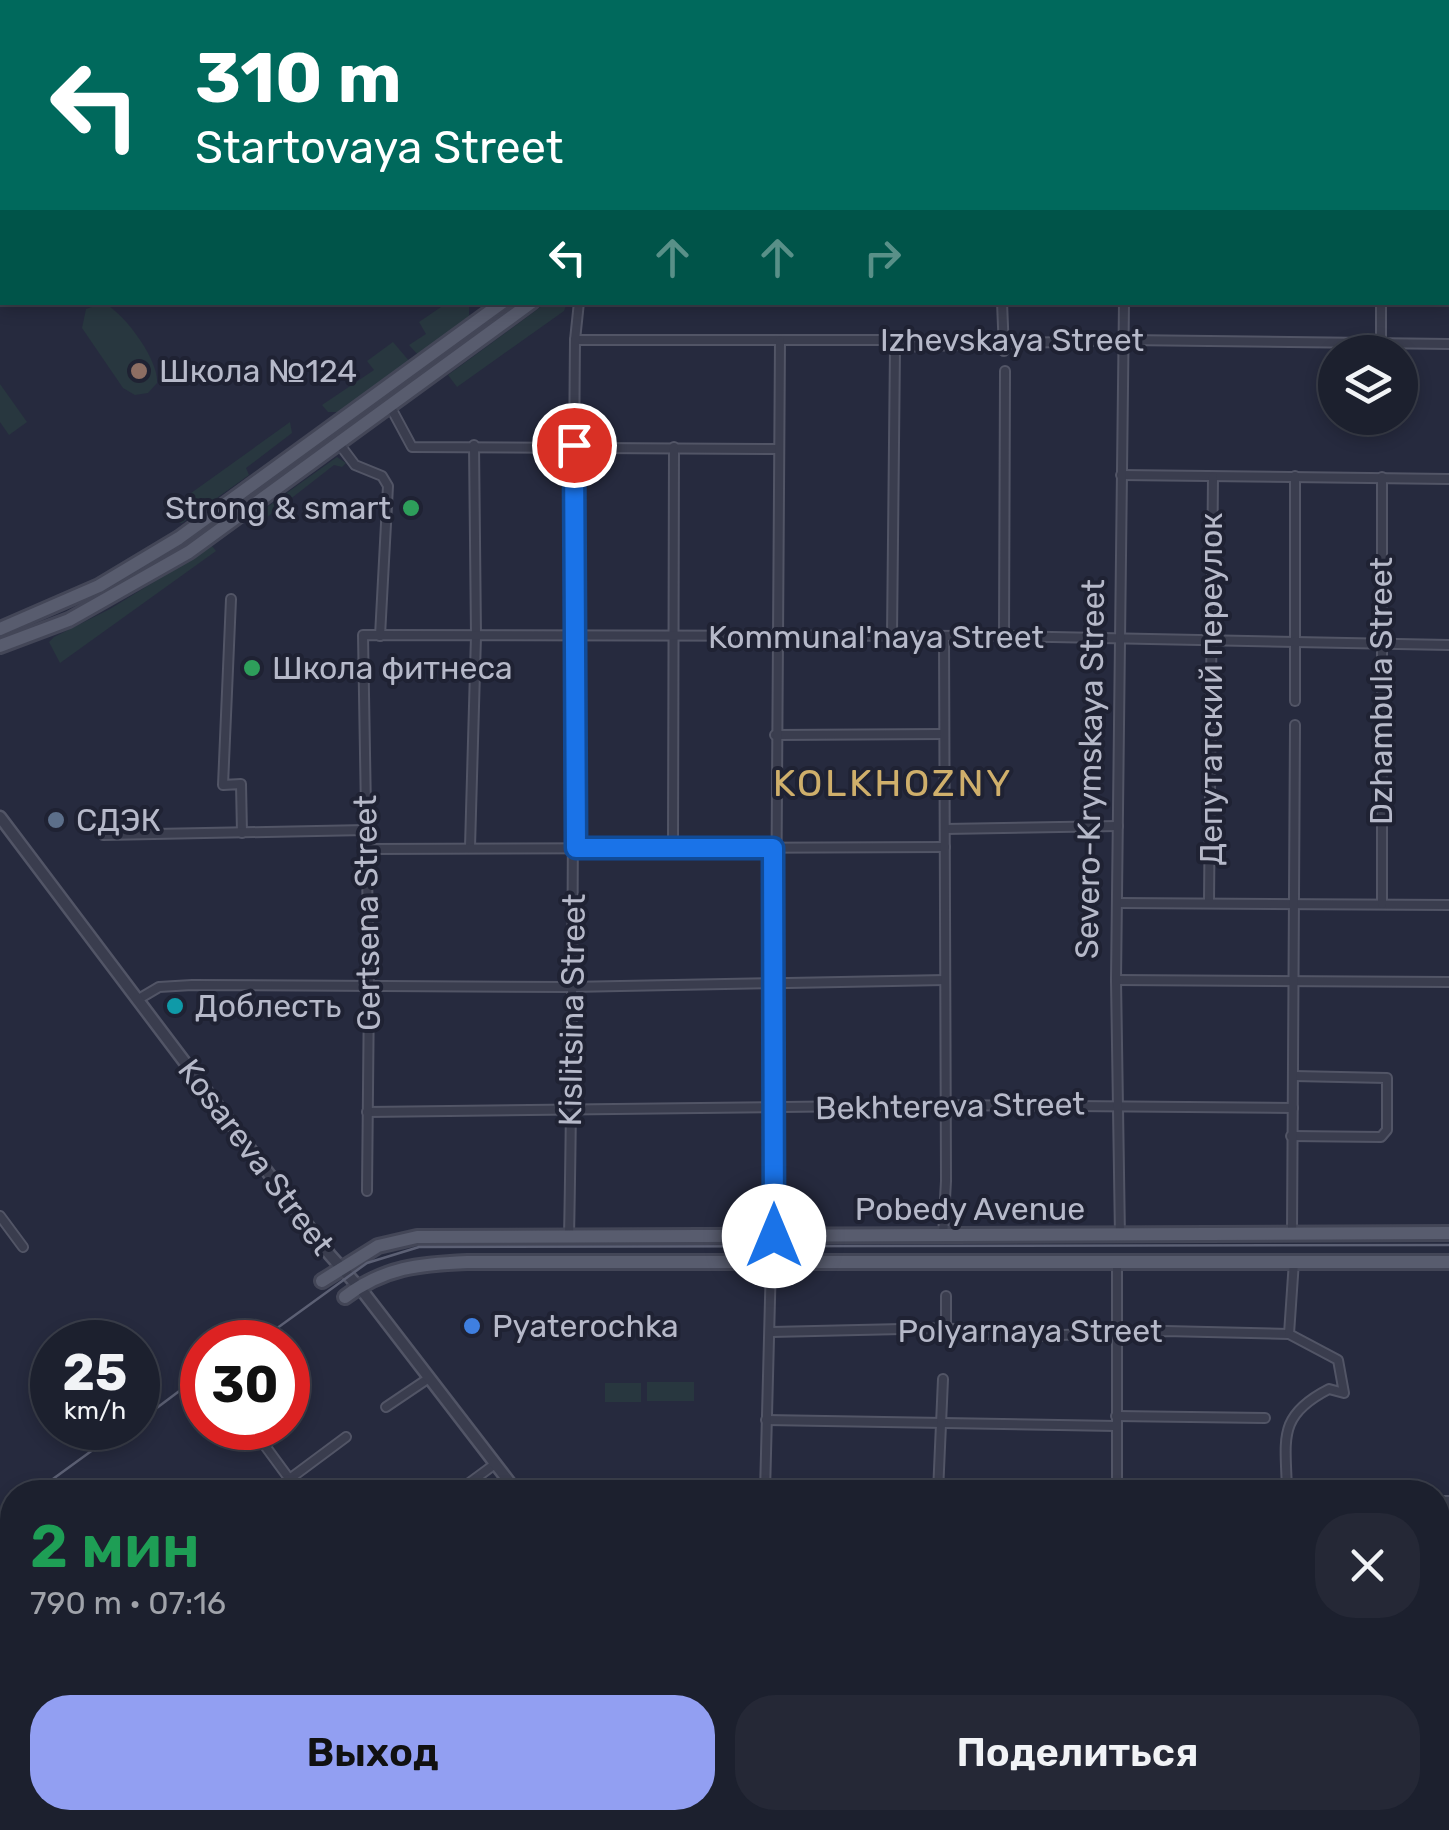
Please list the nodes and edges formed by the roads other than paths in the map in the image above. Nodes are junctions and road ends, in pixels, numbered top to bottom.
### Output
1 (500, 305) edge
2 (528, 305) edge
3 (579, 305) edge
4 (1002, 305) edge
5 (1124, 305) edge
6 (1381, 305) edge
7 (1381, 335) edge
8 (575, 340) junction
9 (780, 340) junction
10 (1126, 340) junction
11 (1318, 343) edge
12 (1418, 344) edge
13 (1449, 344) edge
14 (1004, 346) junction
15 (895, 347) junction
16 (1004, 371) dead end
17 (391, 408) junction
18 (340, 445) junction
19 (474, 445) junction
20 (574, 445) junction
21 (674, 447) junction
22 (778, 449) junction
23 (1121, 476) junction
24 (1295, 476) junction
25 (1213, 477) junction
26 (1382, 477) junction
27 (1449, 479) edge
28 (231, 600) dead end
29 (0, 629) edge
30 (362, 635) joint
31 (775, 635) junction
32 (380, 636) junction
33 (476, 636) junction
34 (572, 636) junction
35 (674, 636) junction
36 (892, 636) junction
37 (1004, 636) junction
38 (944, 637) junction
39 (1119, 640) junction
40 (1209, 641) junction
41 (1295, 642) junction
42 (1380, 644) junction
43 (1449, 645) edge
44 (0, 646) edge
45 (1295, 701) dead end
46 (1295, 725) dead end
47 (944, 734) junction
48 (775, 735) junction
49 (0, 818) edge
50 (1118, 826) junction
51 (945, 829) junction
52 (367, 830) junction
53 (242, 832) junction
54 (103, 835) dead end
55 (470, 847) junction
56 (673, 847) junction
57 (945, 847) junction
58 (576, 848) junction
59 (773, 848) junction
60 (368, 849) junction
61 (1209, 902) junction
62 (1118, 903) junction
63 (1295, 903) junction
64 (1382, 904) junction
65 (1449, 905) edge
66 (946, 980) junction
67 (1116, 980) junction
68 (1294, 981) junction
69 (1449, 982) edge
70 (772, 983) junction
71 (569, 988) junction
72 (369, 989) junction
73 (136, 1000) junction
74 (1294, 1076) junction
75 (1116, 1104) junction
76 (944, 1105) junction
77 (773, 1108) junction
78 (1293, 1108) junction
79 (571, 1110) junction
80 (367, 1112) junction
81 (1291, 1136) junction
82 (368, 1190) dead end
83 (0, 1216) edge
84 (1449, 1233) edge
85 (774, 1236) junction
86 (943, 1236) junction
87 (1120, 1236) junction
88 (1292, 1236) junction
89 (569, 1237) junction
90 (23, 1247) dead end
91 (1118, 1261) junction
92 (1294, 1261) junction
93 (771, 1262) junction
94 (1449, 1262) edge
95 (340, 1267) junction
96 (322, 1281) dead end
97 (358, 1286) junction
98 (946, 1296) dead end
99 (345, 1297) dead end
100 (946, 1328) junction
101 (771, 1332) junction
102 (1117, 1333) junction
103 (1289, 1334) junction
104 (429, 1378) junction
105 (943, 1379) dead end
106 (386, 1406) dead end
107 (1265, 1418) dead end
108 (766, 1420) junction
109 (1116, 1421) junction
110 (941, 1422) junction
111 (346, 1437) dead end
112 (268, 1450) edge
113 (496, 1464) junction
114 (289, 1480) joint
115 (474, 1480) edge
116 (508, 1480) edge
117 (764, 1480) edge
118 (939, 1480) edge
119 (1117, 1480) edge
120 (1287, 1480) edge

1 - 29 main road
2 - 17 main road
3 - 8 street, Kislitsina Street
4 - 14 street
5 - 10 street, Severo-Krymskaya Street
6 - 7 street
8 - 9 street, Izhevskaya Street
8 - 20 street, Kislitsina Street
9 - 15 street, Izhevskaya Street
9 - 22 street
10 - 11 street, Izhevskaya Street
10 - 14 street, Izhevskaya Street
10 - 23 street, Severo-Krymskaya Street
12 - 13 street, Izhevskaya Street
14 - 15 street, Izhevskaya Street
15 - 36 street
16 - 37 street
17 - 18 main road
17 - 19 street
18 - 32 street
18 - 44 main road
19 - 20 street
19 - 33 street
20 - 21 street
20 - 34 street, Kislitsina Street
21 - 22 street
21 - 35 street
22 - 31 street
23 - 25 street
23 - 39 street, Severo-Krymskaya Street
24 - 25 street
24 - 26 street
24 - 41 street
25 - 40 street, Депутатский переулок
26 - 27 street
26 - 42 street, Dzhambula Street
28 - 53 street
30 - 32 street, Kommunal'naya Street
30 - 52 street, Gertsena Street
31 - 35 street, Kommunal'naya Street
31 - 36 street, Kommunal'naya Street
31 - 48 street
32 - 33 street, Kommunal'naya Street
33 - 34 street, Kommunal'naya Street
33 - 55 street
34 - 35 street, Kommunal'naya Street
34 - 58 street, Kislitsina Street
35 - 56 street
36 - 38 street, Kommunal'naya Street
37 - 38 street, Kommunal'naya Street
37 - 39 street, Kommunal'naya Street
38 - 47 street
39 - 40 street, Kommunal'naya Street
39 - 50 street, Severo-Krymskaya Street
40 - 41 street, Kommunal'naya Street
40 - 61 street, Депутатский переулок
41 - 42 street, Kommunal'naya Street
41 - 45 street
42 - 43 street, Kommunal'naya Street
42 - 64 street, Dzhambula Street
46 - 63 street
47 - 48 street
47 - 51 street
48 - 59 street
49 - 73 street, Kosareva Street
50 - 51 street
50 - 62 street, Severo-Krymskaya Street
51 - 57 street
52 - 53 street
52 - 60 street, Gertsena Street
53 - 54 street
55 - 58 street
55 - 60 street
56 - 58 street
56 - 59 street
57 - 59 street
57 - 66 street
58 - 71 street, Kislitsina Street
59 - 70 street
60 - 72 street, Gertsena Street
61 - 62 street
61 - 63 street
62 - 67 street, Severo-Krymskaya Street
63 - 64 street
63 - 68 street
64 - 65 street
66 - 70 street
66 - 76 street
67 - 68 street
67 - 75 street, Severo-Krymskaya Street
68 - 69 street
68 - 74 street
70 - 71 street
70 - 77 street
71 - 72 street
71 - 79 street, Kislitsina Street
72 - 73 street
72 - 80 street, Gertsena Street
73 - 95 street, Kosareva Street
74 - 78 street
74 - 81 street
75 - 76 street, Bekhtereva Street
75 - 78 street, Bekhtereva Street
75 - 87 street, Severo-Krymskaya Street
76 - 77 street, Bekhtereva Street
76 - 86 street
77 - 79 street, Bekhtereva Street
77 - 85 street
78 - 81 street
79 - 80 street, Bekhtereva Street
79 - 89 street, Kislitsina Street
80 - 82 street, Gertsena Street
81 - 88 street
83 - 90 street
84 - 88 main road, Pobedy Avenue
85 - 86 main road, Pobedy Avenue
85 - 89 main road, Pobedy Avenue
86 - 87 main road, Pobedy Avenue
87 - 88 main road, Pobedy Avenue
89 - 95 main road, Pobedy Avenue
91 - 92 main road, Pobedy Avenue
91 - 93 main road, Pobedy Avenue
91 - 102 street
92 - 94 main road, Pobedy Avenue
92 - 103 street
93 - 97 main road, Pobedy Avenue
93 - 101 street
95 - 96 main road, Pobedy Avenue
95 - 97 street, Kosareva Street
97 - 99 main road, Pobedy Avenue
97 - 104 street, Kosareva Street
98 - 100 street
100 - 101 street, Polyarnaya Street
100 - 102 street, Polyarnaya Street
101 - 108 street
102 - 103 street, Polyarnaya Street
102 - 109 street
103 - 120 street
104 - 106 street
104 - 113 street, Kosareva Street
105 - 110 street
107 - 109 street
108 - 110 street
108 - 117 street
109 - 110 street
109 - 119 street
110 - 118 street
111 - 114 street
112 - 114 street
113 - 115 street
113 - 116 street, Kosareva Street

